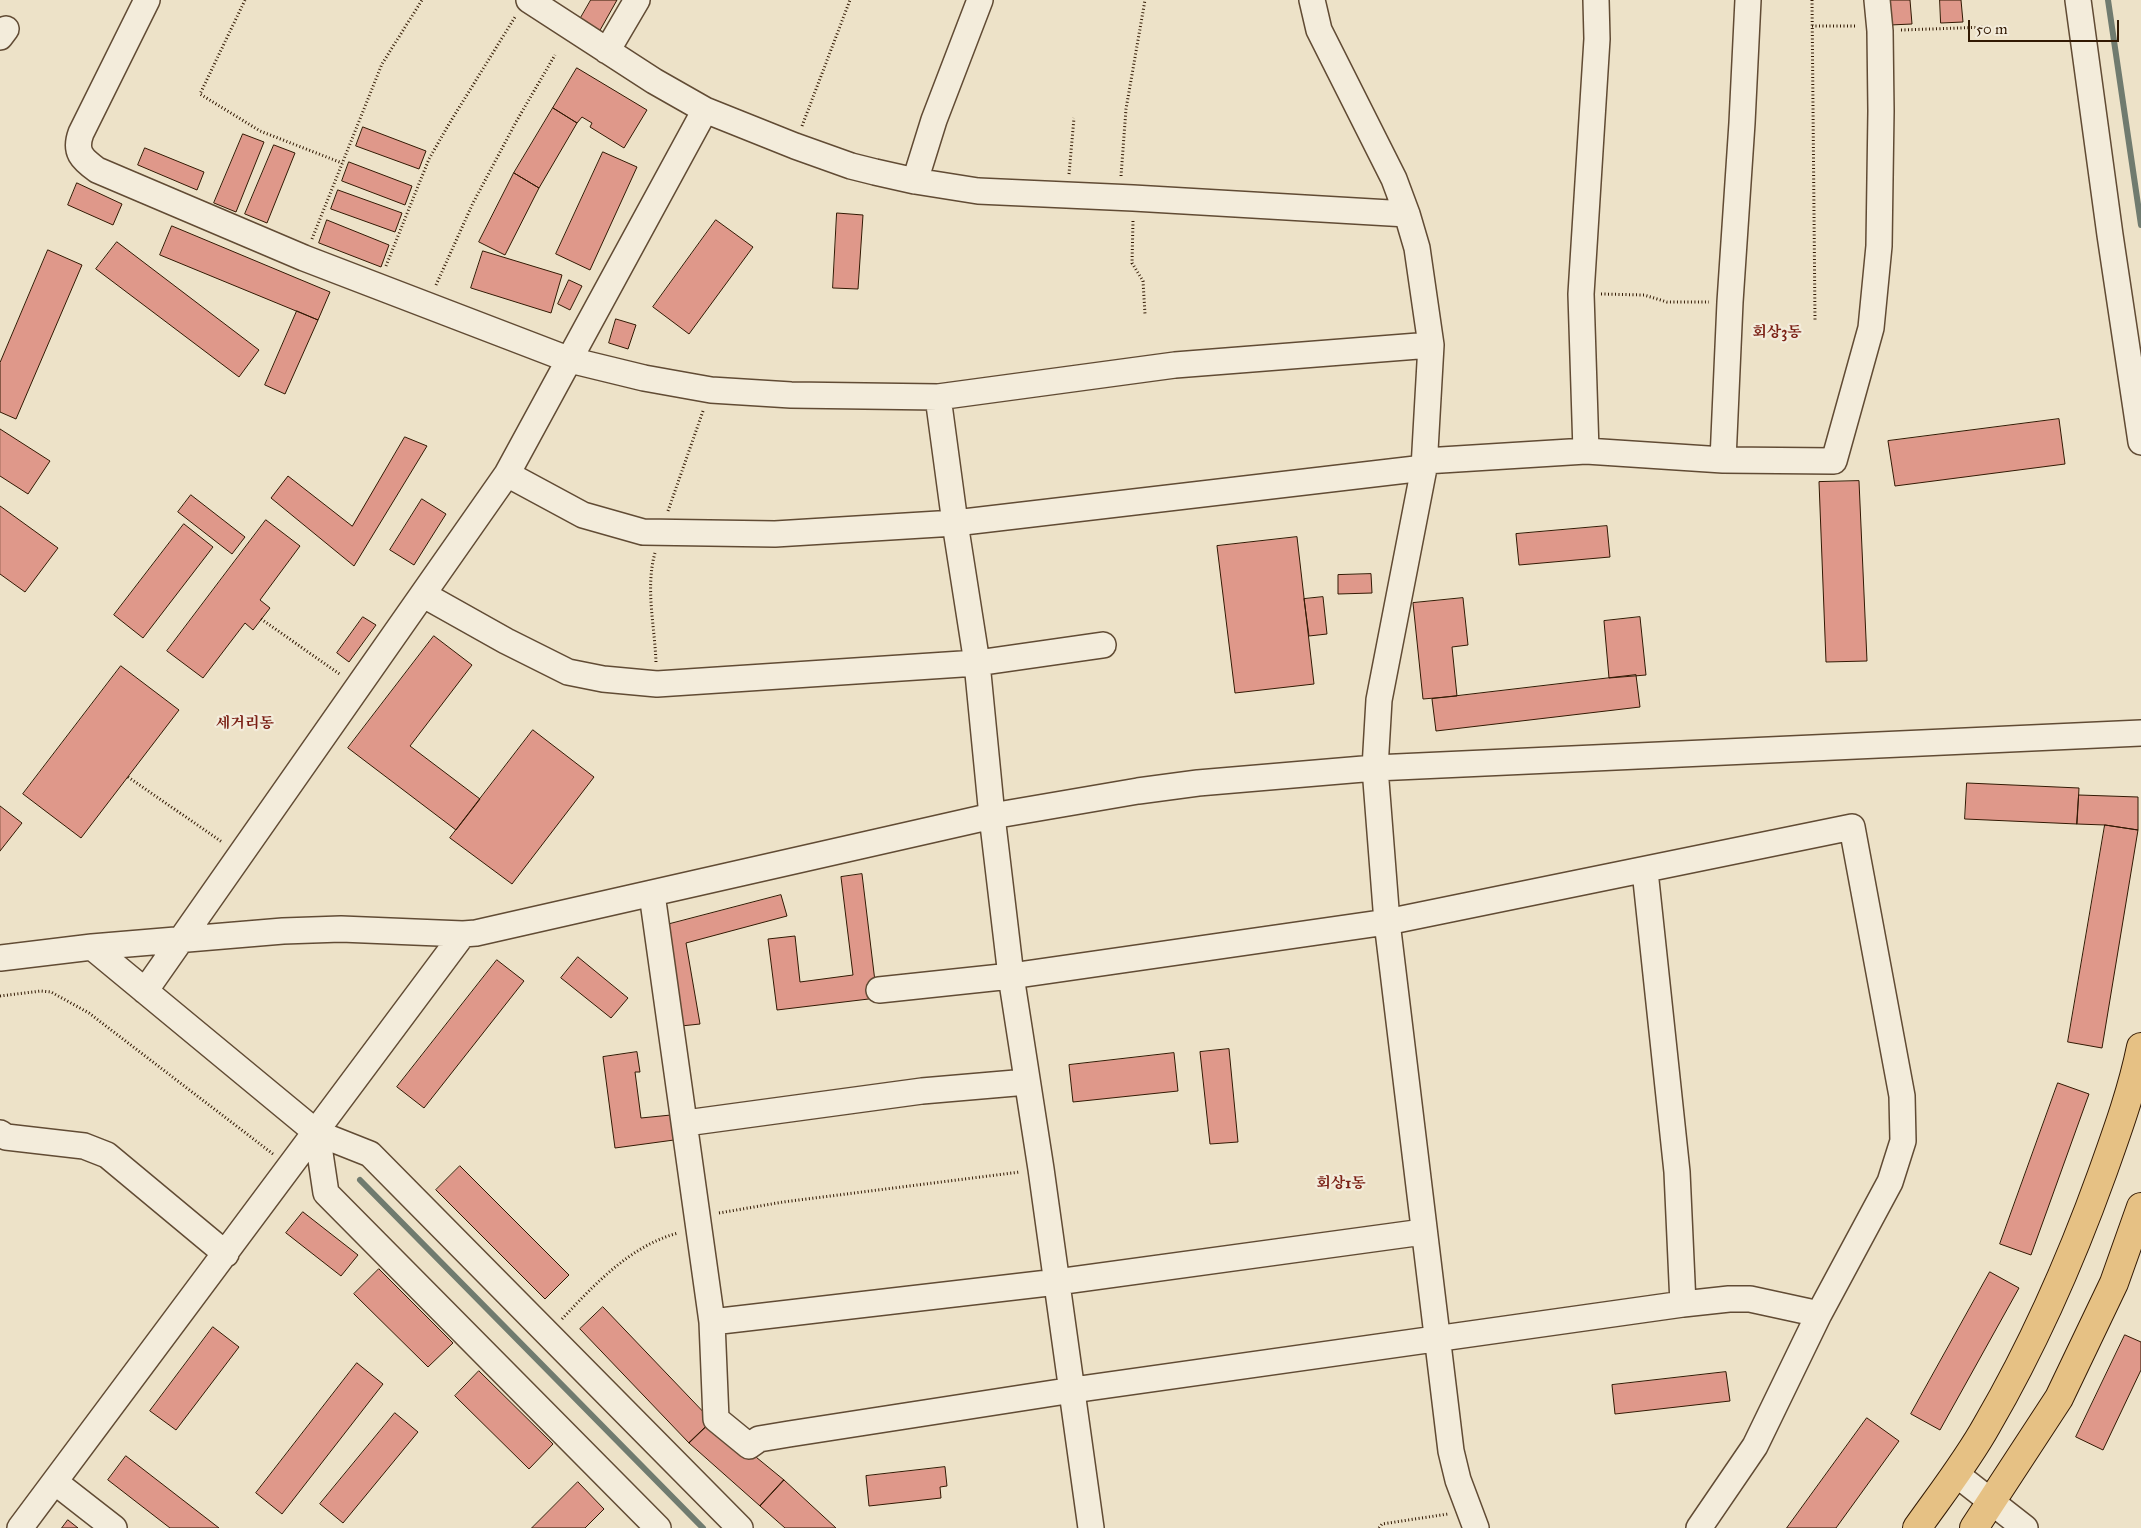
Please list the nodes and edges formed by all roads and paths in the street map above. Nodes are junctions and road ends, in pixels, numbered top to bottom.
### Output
1 (147, 0) edge
2 (245, 0) edge
3 (422, 0) edge
4 (637, 0) edge
5 (850, 0) edge
6 (980, 0) edge
7 (1145, 0) edge
8 (1312, 0) edge
9 (1596, 0) edge
10 (1748, 0) edge
11 (1812, 0) edge
12 (1877, 0) edge
13 (2078, 0) edge
14 (522, 8) edge
15 (1812, 26) junction
16 (1988, 27) dead end
17 (1880, 28) junction
18 (607, 51) junction
19 (555, 55) dead end
20 (706, 110) junction
21 (1074, 118) dead end
22 (795, 146) junction
23 (342, 163) junction
24 (915, 181) junction
25 (1067, 195) junction
26 (1126, 197) junction
27 (1407, 214) junction
28 (304, 258) junction
29 (377, 287) junction
30 (1581, 294) junction
31 (1730, 302) junction
32 (426, 305) junction
33 (1145, 314) dead end
34 (1814, 320) dead end
35 (1431, 344) junction
36 (570, 360) junction
37 (938, 397) junction
38 (2141, 442) edge
39 (1586, 451) junction
40 (1723, 460) junction
41 (1424, 464) junction
42 (507, 474) junction
43 (955, 523) junction
44 (424, 595) junction
45 (262, 619) dead end
46 (1103, 645) dead end
47 (978, 663) junction
48 (358, 688) junction
49 (2141, 734) edge
50 (1375, 768) junction
51 (128, 777) dead end
52 (992, 816) junction
53 (239, 855) junction
54 (1645, 870) junction
55 (652, 894) junction
56 (1387, 922) junction
57 (463, 934) junction
58 (179, 940) junction
59 (92, 947) junction
60 (0, 958) edge
61 (1011, 976) junction
62 (879, 990) dead end
63 (145, 991) junction
64 (0, 996) edge
65 (2141, 1047) edge
66 (1027, 1082) junction
67 (686, 1123) junction
68 (316, 1132) junction
69 (2, 1138) edge
70 (290, 1167) junction
71 (1041, 1169) junction
72 (2141, 1207) edge
73 (699, 1223) junction
74 (1423, 1232) junction
75 (226, 1254) junction
76 (1057, 1282) junction
77 (1683, 1304) junction
78 (1820, 1314) junction
79 (712, 1322) junction
80 (548, 1334) junction
81 (1439, 1337) junction
82 (1072, 1390) junction
83 (1956, 1474) junction
84 (55, 1482) junction
85 (1992, 1503) junction
86 (1472, 1520) edge
87 (20, 1528) edge
88 (114, 1528) edge
89 (658, 1528) edge
90 (740, 1528) edge
91 (1091, 1528) edge
92 (1379, 1528) edge
93 (1699, 1528) edge
94 (1917, 1528) edge
95 (1974, 1528) edge
96 (2025, 1528) edge

1 - 28 street
2 - 23 path
3 - 23 path
4 - 18 street
5 - 22 path
6 - 24 street
7 - 26 path
8 - 27 street
9 - 30 street
10 - 31 street
11 - 15 path
12 - 17 street
13 - 38 street
14 - 18 street
14 - 29 path
15 - 17 path
15 - 34 path
16 - 17 path
17 - 40 street
18 - 20 street
19 - 32 path
20 - 22 street
20 - 36 street
21 - 25 path
22 - 24 street
23 - 28 path
24 - 25 street
25 - 26 street
26 - 27 street
26 - 33 path
27 - 35 street
28 - 29 street
29 - 32 street
30 - 31 path
30 - 39 street
31 - 40 street
32 - 36 street
35 - 37 street
35 - 41 street
36 - 37 street
36 - 42 street
37 - 43 street
39 - 40 street
39 - 41 street
41 - 43 street
41 - 50 street
42 - 43 street
42 - 44 street
43 - 47 street
44 - 47 street
44 - 48 street
45 - 48 path
46 - 47 street
47 - 52 street
48 - 53 street
49 - 50 street
50 - 52 street
50 - 56 street
51 - 53 path
52 - 55 street
52 - 61 street
53 - 58 street
54 - 56 street
54 - 77 street
54 - 78 street
55 - 57 street
55 - 67 street
56 - 61 street
56 - 74 street
57 - 58 street
57 - 68 street
58 - 59 street
58 - 63 street
59 - 60 street
59 - 63 street
61 - 62 street
61 - 66 street
63 - 68 street
64 - 70 path
65 - 83 main road
66 - 67 street
66 - 71 street
67 - 73 street
68 - 70 street
68 - 80 street
68 - 89 street
69 - 75 street
70 - 75 street
71 - 73 path
71 - 76 street
72 - 85 main road
73 - 79 street
73 - 80 path
74 - 76 street
74 - 81 street
75 - 84 street
76 - 79 street
76 - 82 street
77 - 78 street
77 - 81 street
78 - 93 street
79 - 82 street
80 - 90 street
81 - 82 street
81 - 86 street
82 - 91 street
83 - 85 street
83 - 94 main road
84 - 87 street
84 - 88 street
85 - 95 main road
85 - 96 street
86 - 92 path

